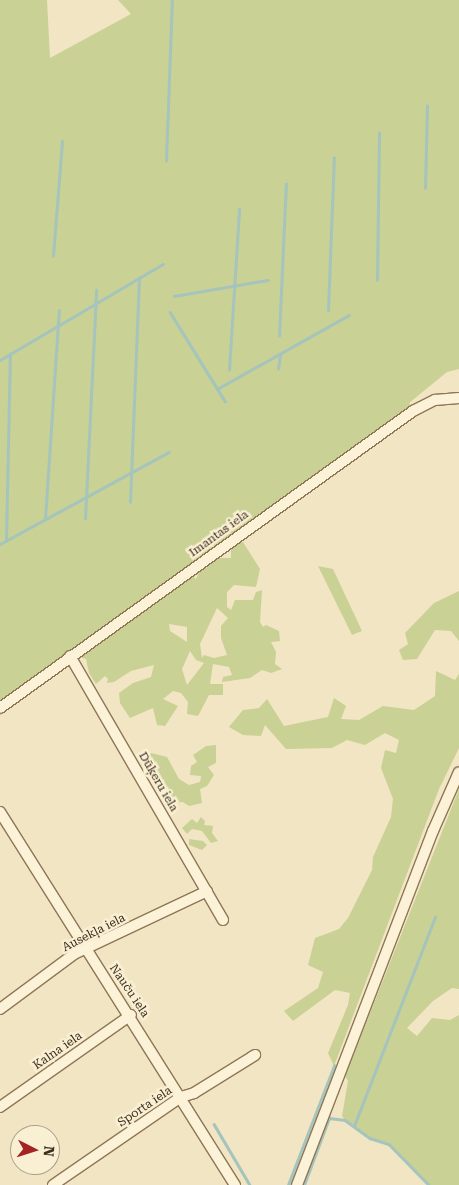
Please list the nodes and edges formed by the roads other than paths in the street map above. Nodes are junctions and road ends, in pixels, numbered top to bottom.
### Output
1 (459, 398) edge
2 (70, 656) junction
3 (0, 708) edge
4 (459, 772) edge
5 (0, 812) edge
6 (3, 824) edge
7 (207, 891) junction
8 (224, 920) dead end
9 (86, 950) junction
10 (0, 1009) edge
11 (131, 1016) junction
12 (255, 1056) dead end
13 (181, 1097) junction
14 (0, 1107) edge
15 (53, 1185) edge
16 (235, 1185) edge
17 (297, 1185) edge

1 - 2 street, Imantas iela
2 - 3 street, Imantas iela
2 - 7 street, Dūķeru iela
4 - 17 street
5 - 6 street, Nauču iela
6 - 9 street, Nauču iela
7 - 8 street, Dūķeru iela
7 - 9 street, Ausekļa iela
9 - 10 street, Ausekļa iela
9 - 11 street, Nauču iela
11 - 13 street, Nauču iela
11 - 14 street, Kalna iela
12 - 13 street, Sporta iela
13 - 15 street, Sporta iela
13 - 16 street, Nauču iela

